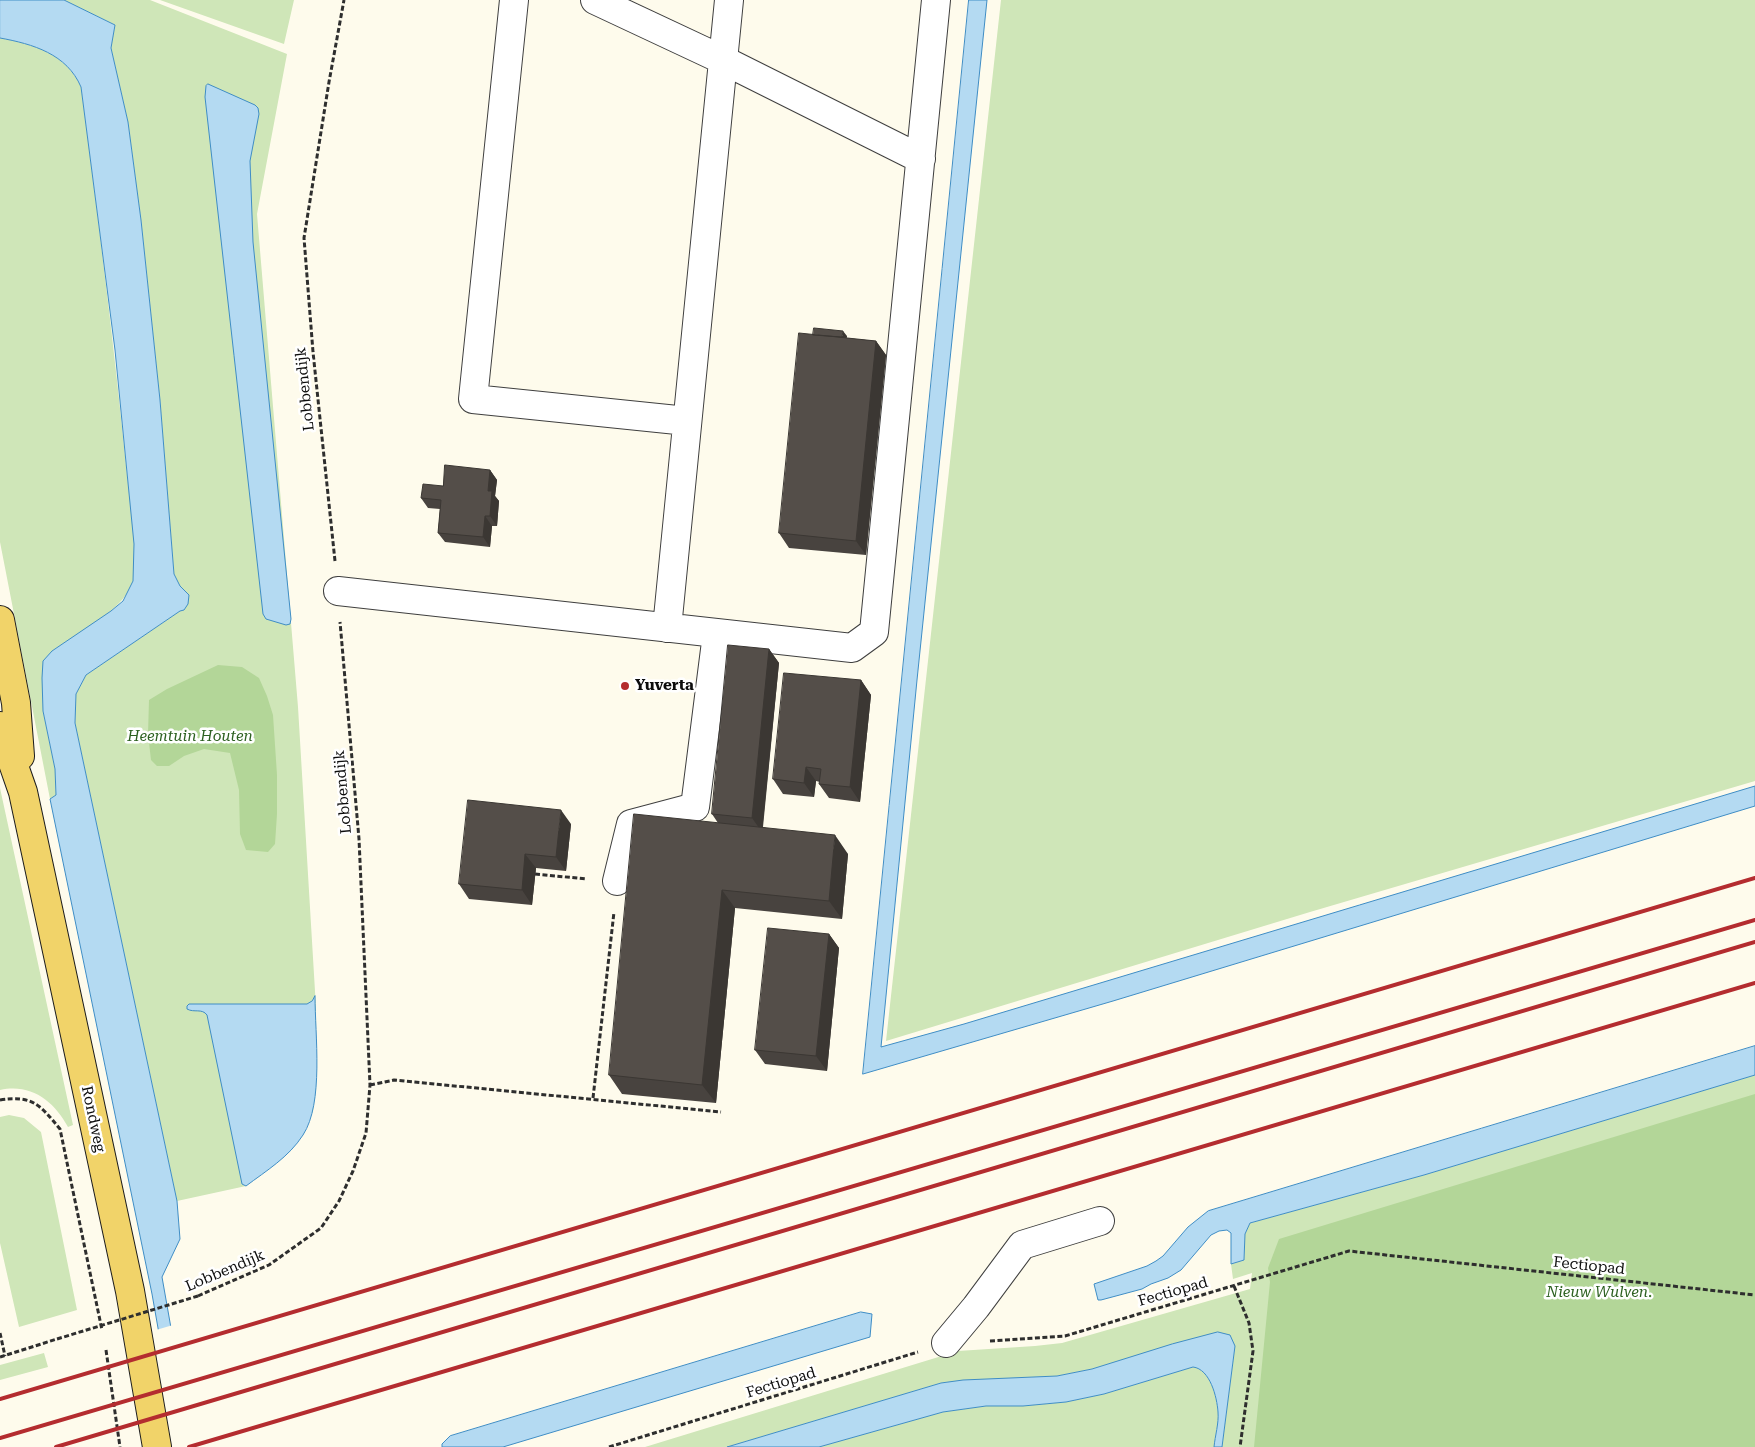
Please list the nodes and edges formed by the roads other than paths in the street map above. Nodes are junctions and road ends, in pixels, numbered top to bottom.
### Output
1 (514, 0) edge
2 (595, 0) edge
3 (729, 0) edge
4 (936, 0) edge
5 (723, 60) junction
6 (921, 159) junction
7 (687, 420) junction
8 (338, 591) road end
9 (0, 620) edge
10 (667, 628) junction
11 (717, 634) junction
12 (0, 726) edge
13 (23, 792) junction
14 (617, 881) road end
15 (1100, 1220) dead end
16 (946, 1343) road end
17 (156, 1447) edge

1 - 7 lane
2 - 5 lane
3 - 5 lane
4 - 6 lane
5 - 6 lane
5 - 7 lane
6 - 11 lane
7 - 10 lane
8 - 10 lane
9 - 13 main road, Rondweg
10 - 11 lane
11 - 14 lane
12 - 13 main road, Rondweg
13 - 17 main road, Rondweg
15 - 16 lane

